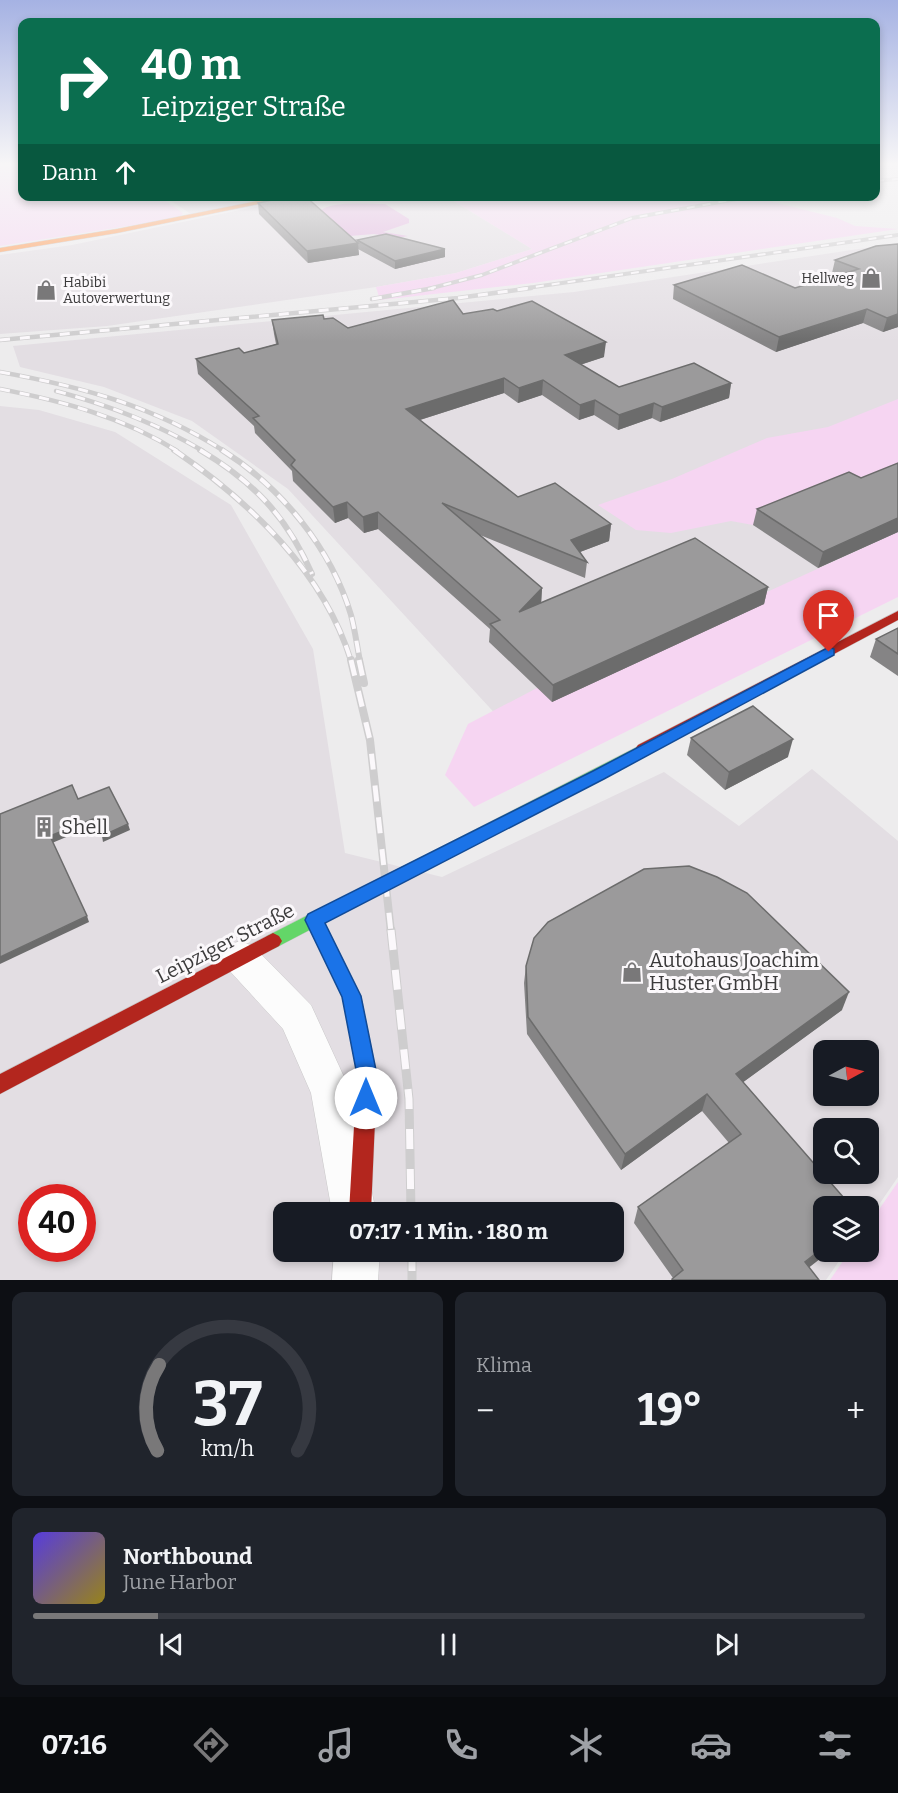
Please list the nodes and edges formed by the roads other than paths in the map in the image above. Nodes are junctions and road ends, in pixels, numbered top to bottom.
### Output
1 (159, 223) edge
2 (0, 250) edge
3 (898, 615) edge
4 (314, 920) junction
5 (240, 957) junction
6 (0, 1084) edge
7 (352, 1202) edge
8 (361, 1202) edge
9 (356, 1262) edge
10 (355, 1280) edge

1 - 2 street
3 - 4 street, Leipziger Straße
4 - 5 street, Leipziger Straße
4 - 8 street
5 - 6 street, Leipziger Straße
5 - 7 street
9 - 10 street

